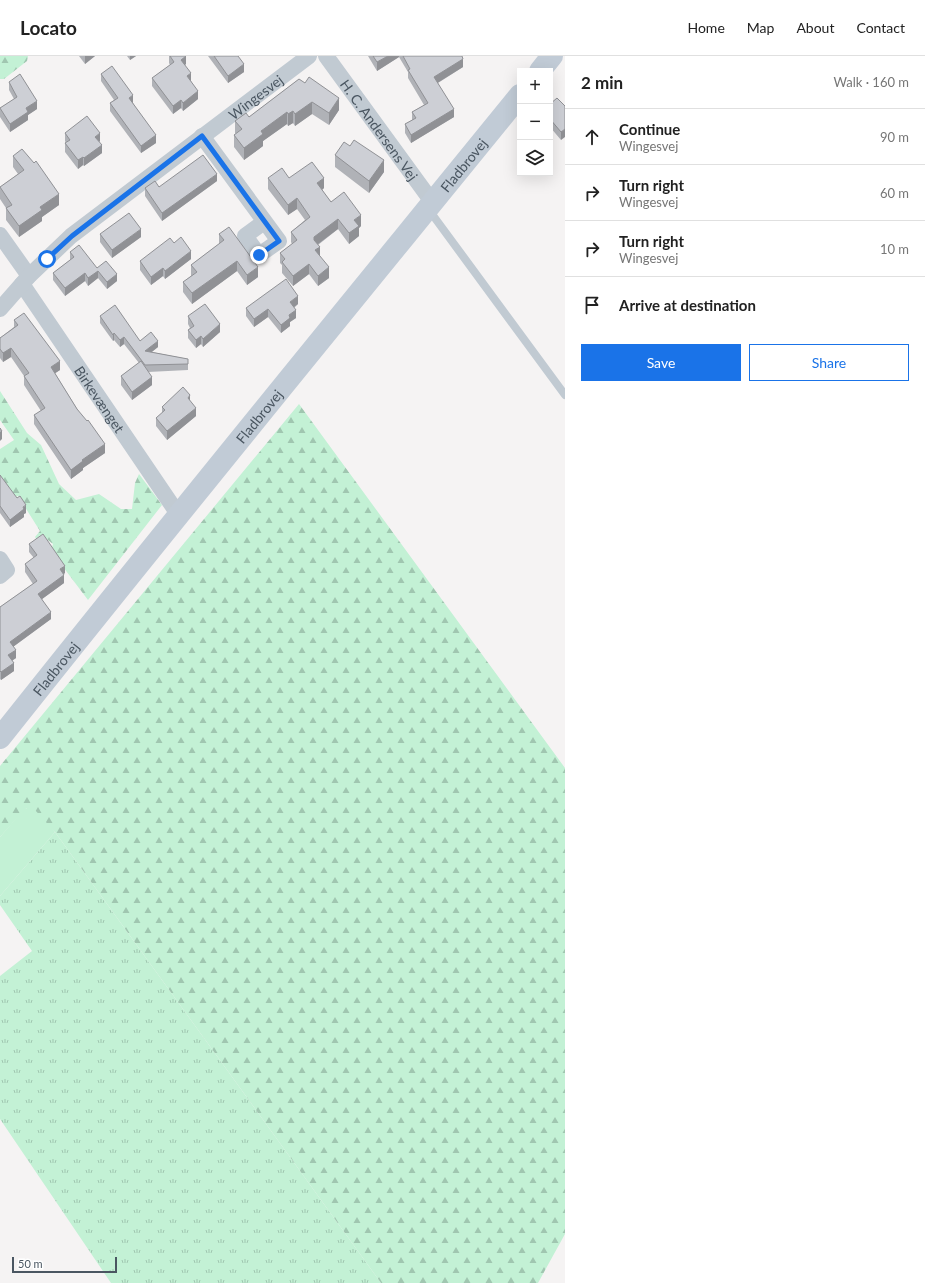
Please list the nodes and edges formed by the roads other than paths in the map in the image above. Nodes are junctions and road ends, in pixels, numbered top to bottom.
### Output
1 (309, 56) edge
2 (326, 56) edge
3 (552, 56) edge
4 (542, 68) edge
5 (517, 99) edge
6 (202, 136) junction
7 (431, 206) junction
8 (264, 222) dead end
9 (0, 235) edge
10 (25, 280) junction
11 (0, 309) edge
12 (565, 395) edge
13 (178, 514) junction
14 (0, 559) edge
15 (0, 576) edge
16 (0, 738) edge

1 - 6 street, Wingesvej
2 - 7 street, H. C. Andersens Vej
3 - 4 main road
5 - 7 main road, Fladbrovej
6 - 8 street
6 - 10 street, Wingesvej
7 - 12 lane
7 - 13 main road, Fladbrovej
9 - 10 street, Birkevænget
10 - 11 street, Wingesvej
10 - 13 street, Birkevænget
13 - 16 main road, Fladbrovej
14 - 15 street

